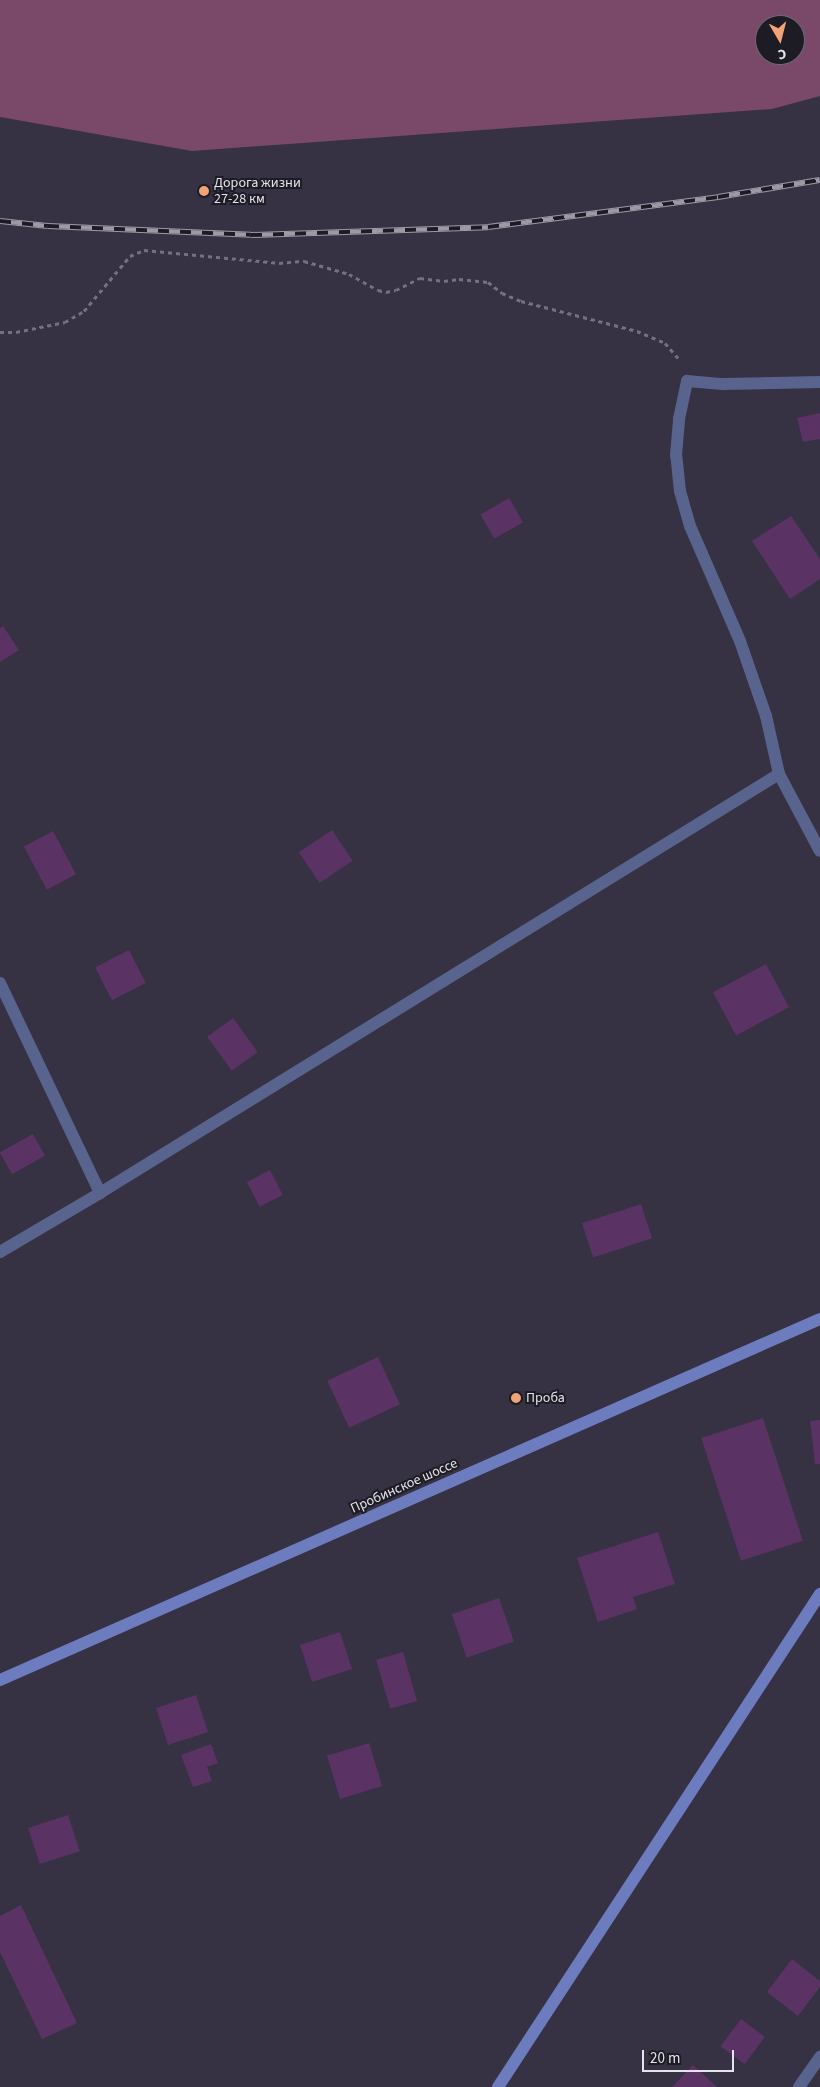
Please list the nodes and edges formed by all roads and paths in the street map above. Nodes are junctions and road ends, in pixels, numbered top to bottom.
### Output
1 (0, 332) edge
2 (687, 381) junction
3 (820, 382) edge
4 (780, 774) junction
5 (820, 852) edge
6 (0, 984) edge
7 (100, 1193) junction
8 (0, 1252) edge
9 (820, 1319) edge
10 (820, 1594) edge
11 (0, 1680) edge
12 (820, 2057) edge
13 (498, 2087) edge
14 (799, 2087) edge

1 - 2 path
2 - 3 street
2 - 4 street
4 - 5 street
4 - 7 street
6 - 7 street
7 - 8 street
9 - 11 main road, Пробинское шоссе
10 - 13 main road
12 - 14 street

